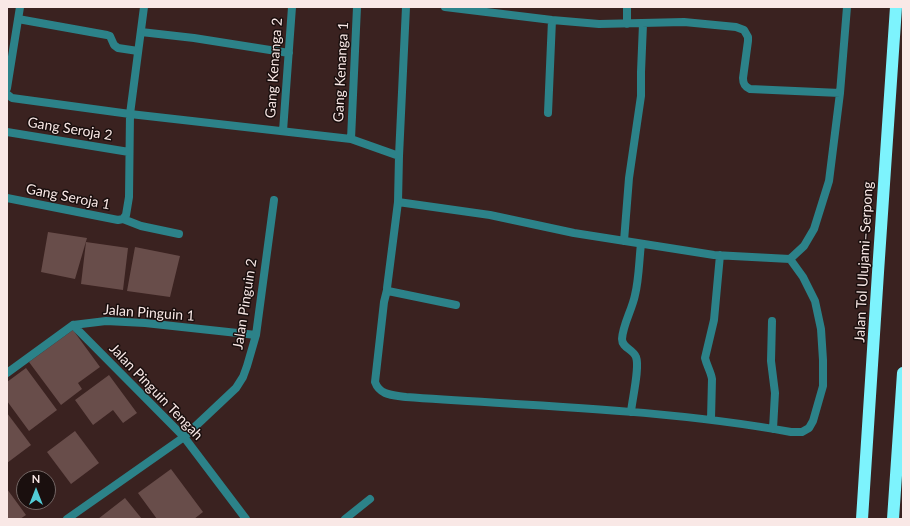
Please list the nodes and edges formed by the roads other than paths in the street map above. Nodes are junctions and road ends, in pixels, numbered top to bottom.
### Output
1 (20, 7) edge
2 (144, 7) edge
3 (292, 7) edge
4 (357, 7) edge
5 (406, 7) edge
6 (445, 7) edge
7 (627, 7) edge
8 (847, 7) edge
9 (896, 7) edge
10 (488, 10) edge
11 (18, 19) junction
12 (552, 20) junction
13 (627, 24) junction
14 (643, 24) junction
15 (141, 32) junction
16 (138, 51) junction
17 (289, 53) junction
18 (7, 88) edge
19 (840, 93) junction
20 (8, 95) edge
21 (548, 113) dead end
22 (130, 114) junction
23 (283, 131) junction
24 (7, 132) edge
25 (351, 139) junction
26 (129, 152) junction
27 (399, 156) junction
28 (7, 198) edge
29 (274, 200) dead end
30 (398, 202) junction
31 (123, 219) junction
32 (179, 234) dead end
33 (624, 241) junction
34 (642, 244) junction
35 (720, 255) junction
36 (790, 258) junction
37 (387, 290) junction
38 (456, 305) dead end
39 (772, 321) dead end
40 (74, 325) junction
41 (256, 336) junction
42 (7, 373) edge
43 (903, 373) edge
44 (631, 412) junction
45 (710, 419) junction
46 (773, 429) junction
47 (184, 437) junction
48 (370, 499) dead end
49 (67, 519) edge
50 (246, 519) edge
51 (345, 519) edge
52 (862, 519) edge
53 (893, 519) edge

1 - 11 street
2 - 15 street
3 - 17 street, Gang Kenanga 2
4 - 25 street, Gang Kenanga 1
5 - 27 street
6 - 10 street
7 - 13 street
8 - 19 street
9 - 52 highway, Jalan Tol Ulujami–Serpong
10 - 12 street
11 - 16 street
11 - 18 street
12 - 13 street
12 - 21 street
13 - 14 street
14 - 19 street
14 - 33 street
15 - 16 street
15 - 17 street
16 - 22 street
17 - 23 street, Gang Kenanga 2
19 - 36 street
20 - 22 street
22 - 23 street
22 - 26 street
23 - 25 street
24 - 26 street, Gang Seroja 2
25 - 27 street
26 - 31 street
27 - 30 street
28 - 31 street, Gang Seroja 1
29 - 41 street, Jalan Pinguin 2
30 - 33 street
30 - 37 street
31 - 32 street, Gang Seroja 1
33 - 34 street
34 - 35 street
34 - 44 street
35 - 36 street
35 - 45 street
36 - 46 street
37 - 38 street
37 - 44 street
39 - 46 street
40 - 41 street, Jalan Pinguin 1
40 - 42 street, Jalan Pinguin 1
40 - 47 street, Jalan Pinguin Tengah
41 - 47 street, Jalan Pinguin 2
43 - 53 highway
44 - 45 street
45 - 46 street
47 - 49 street, Jalan Pinguin 2
47 - 50 street, Jalan Pinguin Tengah
48 - 51 street

